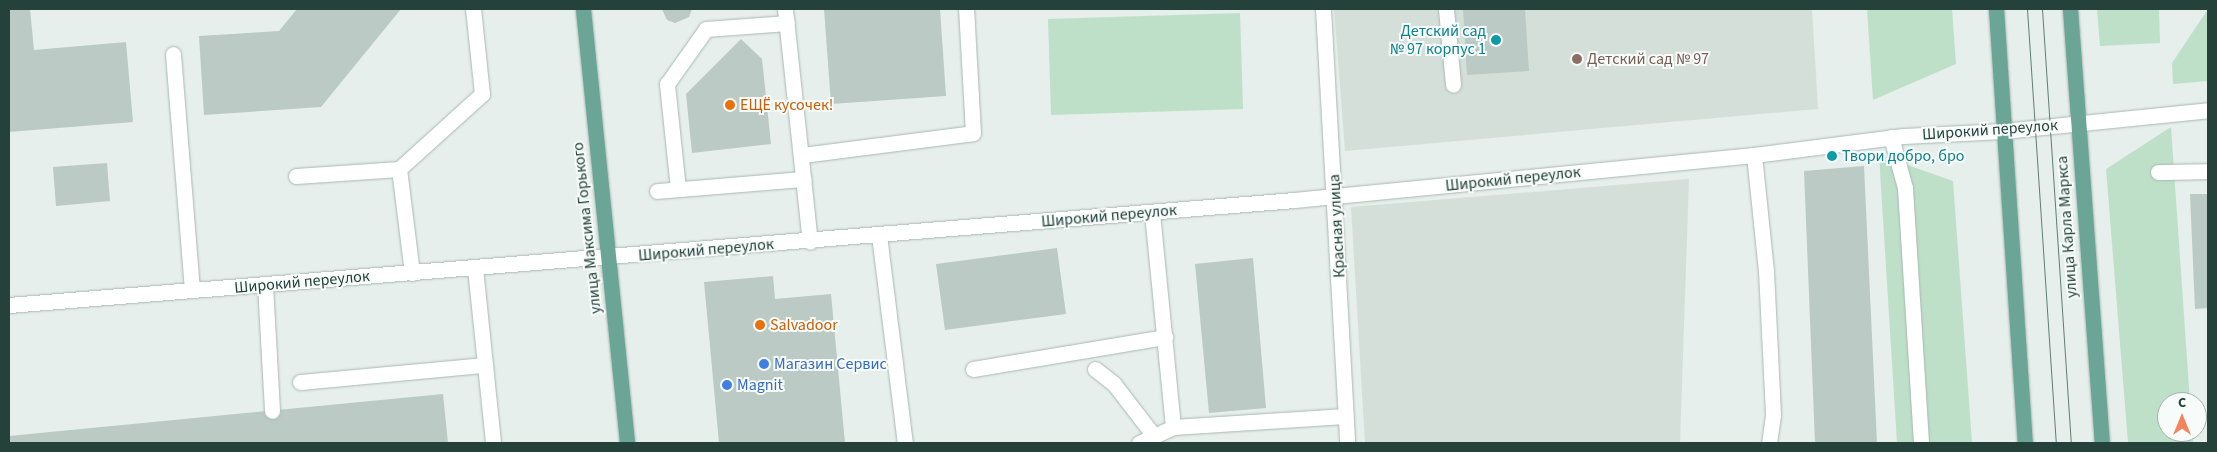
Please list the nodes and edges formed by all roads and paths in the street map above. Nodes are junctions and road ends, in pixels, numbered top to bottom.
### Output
1 (474, 9) edge
2 (583, 9) edge
3 (966, 9) edge
4 (1323, 9) edge
5 (1446, 9) edge
6 (1996, 9) edge
7 (2070, 9) edge
8 (786, 16) edge
9 (173, 54) dead end
10 (1453, 85) dead end
11 (2208, 110) edge
12 (2077, 123) junction
13 (2003, 131) junction
14 (1891, 137) junction
15 (802, 155) junction
16 (1754, 155) junction
17 (398, 168) junction
18 (2208, 171) edge
19 (2158, 172) dead end
20 (296, 176) dead end
21 (804, 179) junction
22 (678, 189) junction
23 (657, 191) dead end
24 (1336, 196) junction
25 (1152, 212) junction
26 (879, 235) junction
27 (810, 242) junction
28 (608, 257) junction
29 (474, 268) junction
30 (412, 273) junction
31 (265, 285) junction
32 (192, 290) junction
33 (9, 306) edge
34 (1164, 337) junction
35 (485, 365) junction
36 (973, 369) dead end
37 (1095, 369) dead end
38 (300, 382) dead end
39 (272, 410) dead end
40 (1345, 416) junction
41 (1173, 427) junction
42 (1154, 436) junction
43 (493, 443) edge
44 (627, 443) edge
45 (905, 443) edge
46 (1139, 443) edge
47 (1346, 443) edge
48 (1769, 443) edge
49 (1921, 443) edge
50 (2026, 443) edge
51 (2102, 443) edge

1 - 17 street
2 - 28 main road, улица Максима Горького
3 - 15 street
4 - 24 street, Красная улица
5 - 10 street
6 - 13 main road
7 - 12 main road, улица Карла Маркса
8 - 15 street
8 - 22 street
9 - 32 street
11 - 12 street, Широкий переулок
12 - 13 street, Широкий переулок
12 - 51 main road, улица Карла Маркса
13 - 14 street, Широкий переулок
13 - 50 main road
14 - 16 street, Широкий переулок
14 - 49 street
15 - 21 street
16 - 24 street, Широкий переулок
16 - 48 street
17 - 20 street
17 - 30 street
18 - 19 street
21 - 22 street
21 - 27 street
22 - 23 street
24 - 25 street, Широкий переулок
24 - 40 street, Красная улица
25 - 26 street, Широкий переулок
25 - 34 street
26 - 27 street, Широкий переулок
26 - 45 street
27 - 28 street, Широкий переулок
28 - 29 street, Широкий переулок
28 - 44 main road, улица Максима Горького
29 - 30 street, Широкий переулок
29 - 35 street
30 - 31 street, Широкий переулок
31 - 32 street, Широкий переулок
31 - 39 street
32 - 33 street, Широкий переулок
34 - 36 street
34 - 41 street
35 - 38 street
35 - 43 street
37 - 42 street
40 - 41 street
40 - 47 street, Красная улица
41 - 42 street
42 - 46 street

